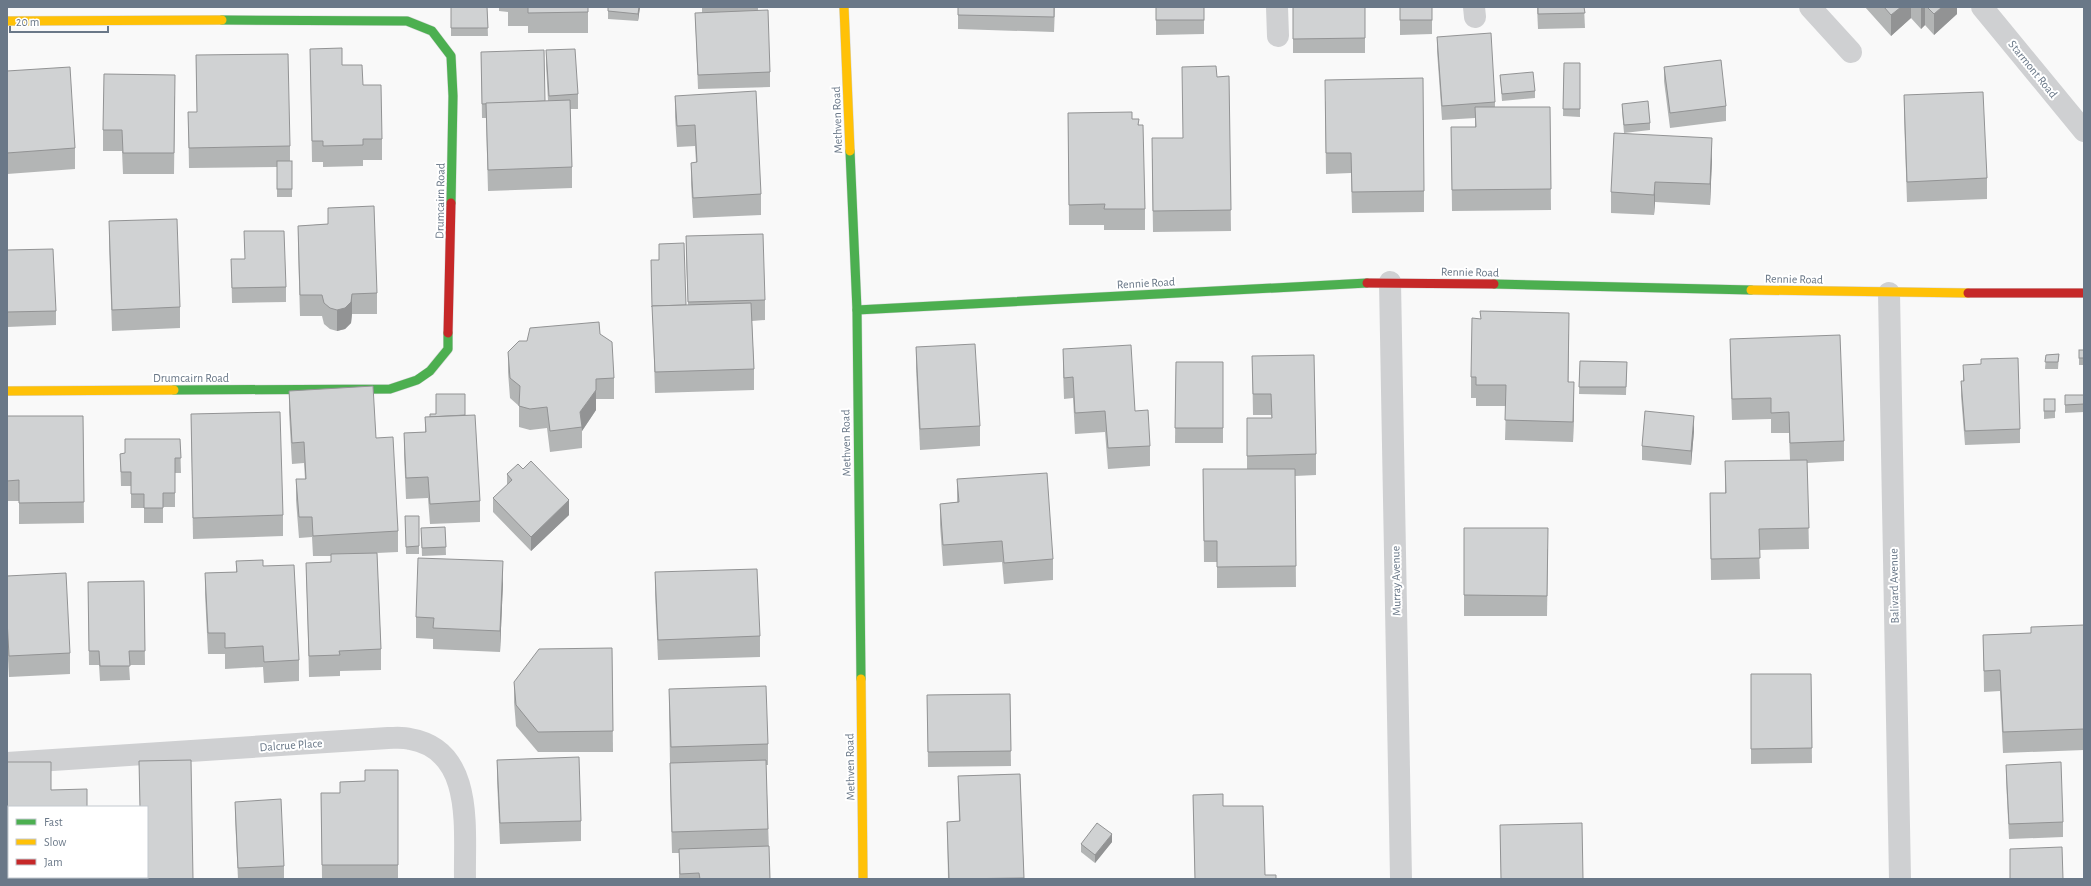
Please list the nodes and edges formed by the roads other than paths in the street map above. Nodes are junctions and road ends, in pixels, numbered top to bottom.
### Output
1 (844, 7) edge
2 (1277, 7) edge
3 (1810, 7) edge
4 (1982, 7) edge
5 (7, 21) edge
6 (1278, 36) dead end
7 (1851, 52) dead end
8 (2084, 131) edge
9 (1390, 282) junction
10 (1889, 293) junction
11 (2084, 293) edge
12 (857, 310) junction
13 (7, 392) edge
14 (7, 763) edge
15 (465, 879) edge
16 (863, 879) edge
17 (1401, 879) edge
18 (1900, 879) edge

1 - 12 street, Methven Road
2 - 6 street
3 - 7 street
4 - 8 street, Starmont Road
5 - 13 street, Drumcairn Road
9 - 10 street, Rennie Road
9 - 12 street, Rennie Road
9 - 17 street, Murray Avenue
10 - 11 street, Rennie Road
10 - 18 street, Balivard Avenue
12 - 16 street, Methven Road
14 - 15 street, Dalcrue Place

